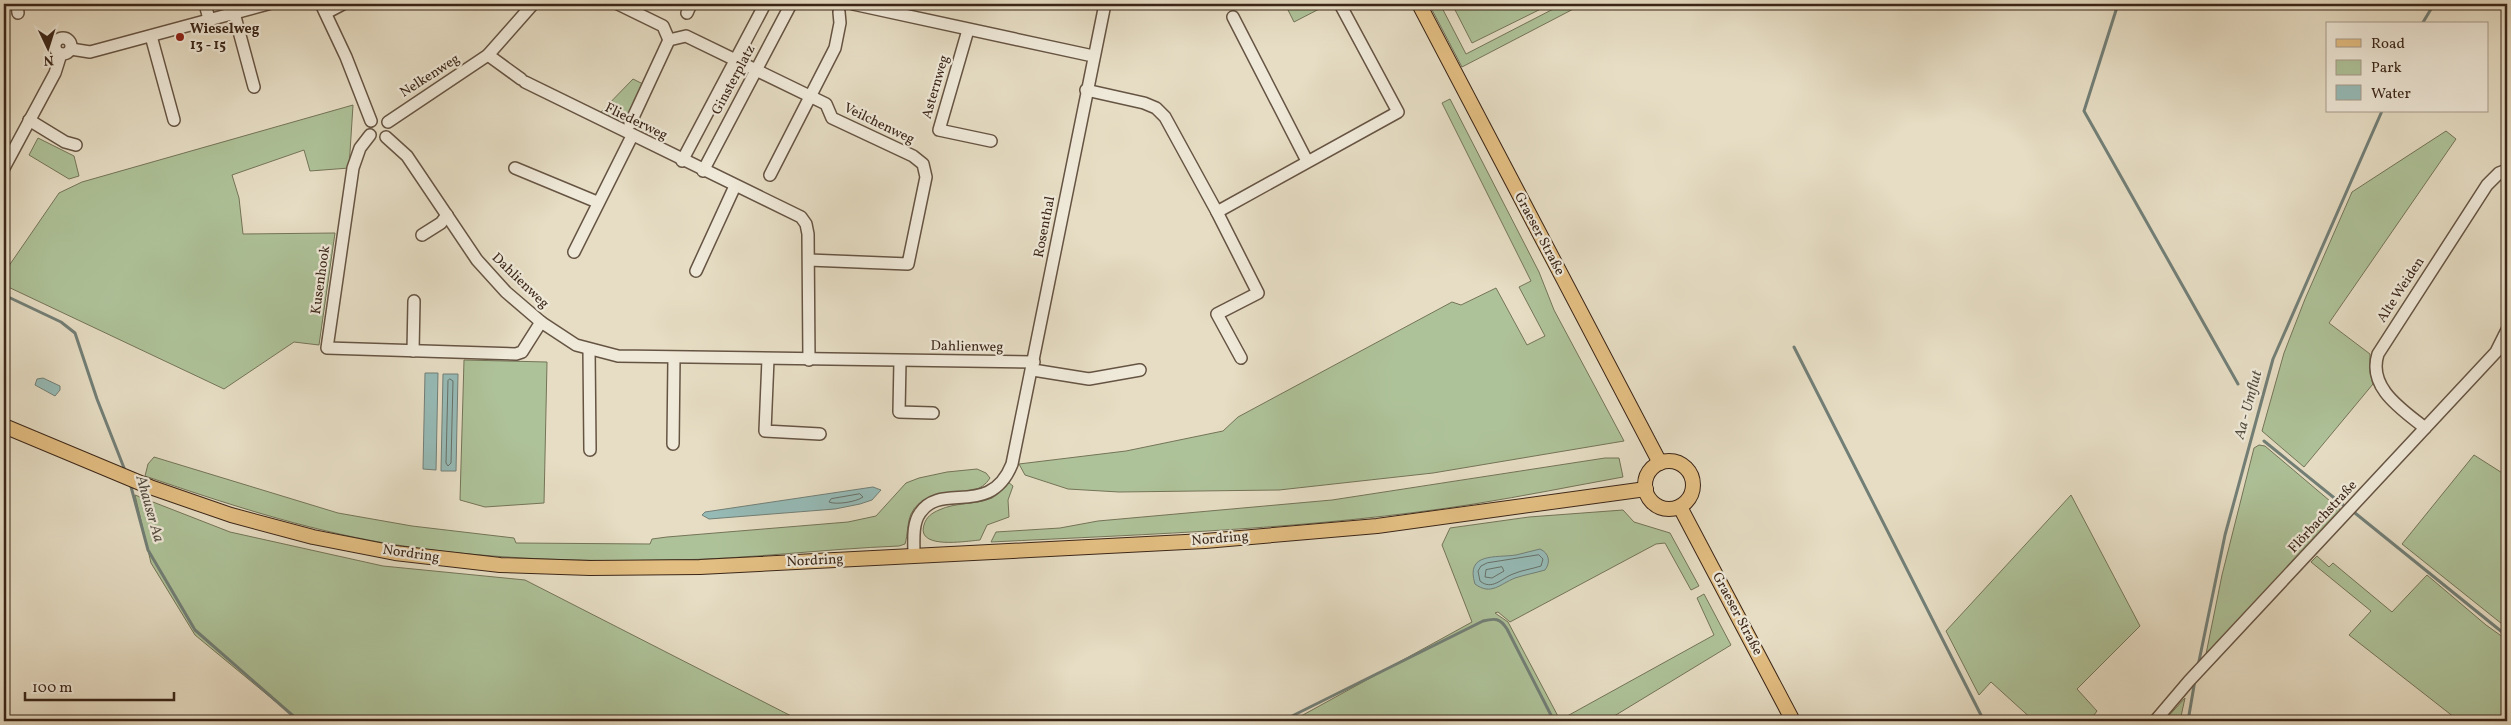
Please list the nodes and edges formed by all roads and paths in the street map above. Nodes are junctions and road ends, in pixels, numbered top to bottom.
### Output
1 (205, 4) edge
2 (268, 4) edge
3 (343, 4) edge
4 (533, 4) edge
5 (618, 4) edge
6 (765, 4) edge
7 (791, 4) edge
8 (852, 4) edge
9 (1104, 4) edge
10 (1418, 4) edge
11 (1341, 6) dead end
12 (323, 8) edge
13 (839, 12) dead end
14 (234, 13) junction
15 (1233, 18) dead end
16 (209, 19) junction
17 (968, 30) junction
18 (151, 36) junction
19 (669, 40) junction
20 (488, 55) junction
21 (1093, 56) junction
22 (735, 60) junction
23 (755, 71) junction
24 (254, 87) dead end
25 (1086, 90) junction
26 (809, 97) junction
27 (29, 120) junction
28 (174, 120) dead end
29 (371, 121) junction
30 (388, 122) junction
31 (631, 130) junction
32 (370, 135) junction
33 (386, 138) junction
34 (991, 141) dead end
35 (76, 145) dead end
36 (682, 161) junction
37 (1308, 161) junction
38 (4, 168) edge
39 (515, 168) dead end
40 (2507, 170) edge
41 (703, 171) junction
42 (770, 174) dead end
43 (735, 186) junction
44 (597, 202) junction
45 (1217, 212) junction
46 (447, 215) junction
47 (422, 235) dead end
48 (574, 252) dead end
49 (809, 260) junction
50 (696, 271) dead end
51 (414, 301) dead end
52 (541, 322) junction
53 (2507, 330) edge
54 (589, 349) junction
55 (414, 351) junction
56 (674, 358) junction
57 (1240, 358) dead end
58 (768, 359) junction
59 (809, 360) junction
60 (900, 361) junction
61 (1033, 366) junction
62 (1140, 370) dead end
63 (933, 413) dead end
64 (4, 426) edge
65 (2425, 428) junction
66 (820, 434) dead end
67 (673, 444) dead end
68 (590, 450) dead end
69 (1660, 463) junction
70 (1646, 488) junction
71 (1680, 506) junction
72 (914, 555) junction
73 (1793, 721) edge
74 (2155, 721) edge

1 - 16 street
2 - 14 street
3 - 12 street
4 - 20 street, Nelkenweg
5 - 19 street
6 - 22 street, Ginsterplatz
7 - 23 street, Ginsterplatz
8 - 17 street
9 - 21 street, Rosenthal
10 - 69 main road, Graeser Straße
11 - 37 street
12 - 29 street, Kusenhook
13 - 26 street
14 - 16 street
14 - 24 street
15 - 37 street
16 - 18 street
17 - 21 street
17 - 34 street, Asternweg
18 - 27 street
18 - 28 street
19 - 22 street
19 - 31 street, Fliederweg
20 - 30 street, Nelkenweg
20 - 31 street, Fliederweg
21 - 25 street, Rosenthal
22 - 23 street, Veilchenweg
22 - 36 street, Ginsterplatz
23 - 26 street, Veilchenweg
23 - 41 street, Ginsterplatz
25 - 45 street
25 - 61 street, Rosenthal
26 - 42 street
26 - 49 street, Veilchenweg
27 - 35 street
27 - 38 street
29 - 30 street
29 - 32 street, Kusenhook
30 - 33 street
31 - 36 street, Fliederweg
31 - 44 street
32 - 33 street
32 - 55 street, Kusenhook
33 - 46 street, Dahlienweg
36 - 41 street, Fliederweg
37 - 45 street
39 - 44 street
40 - 65 street, Alte Weiden
41 - 43 street, Fliederweg
43 - 49 street, Fliederweg
43 - 50 street
44 - 48 street
45 - 57 street
46 - 47 street
46 - 52 street, Dahlienweg
49 - 59 street, Fliederweg
51 - 55 street
52 - 54 street, Dahlienweg
52 - 55 street, Kusenhook
53 - 65 street, Flörbachstraße
54 - 56 street, Dahlienweg
54 - 68 street
56 - 58 street, Dahlienweg
56 - 67 street
58 - 59 street, Dahlienweg
58 - 66 street
59 - 60 street, Dahlienweg
60 - 61 street, Dahlienweg
60 - 63 street
61 - 62 street
61 - 72 street, Rosenthal
64 - 72 main road, Nordring
65 - 74 street, Flörbachstraße
69 - 70 main road
69 - 71 main road
70 - 71 main road
70 - 72 main road, Nordring
71 - 73 main road, Graeser Straße

